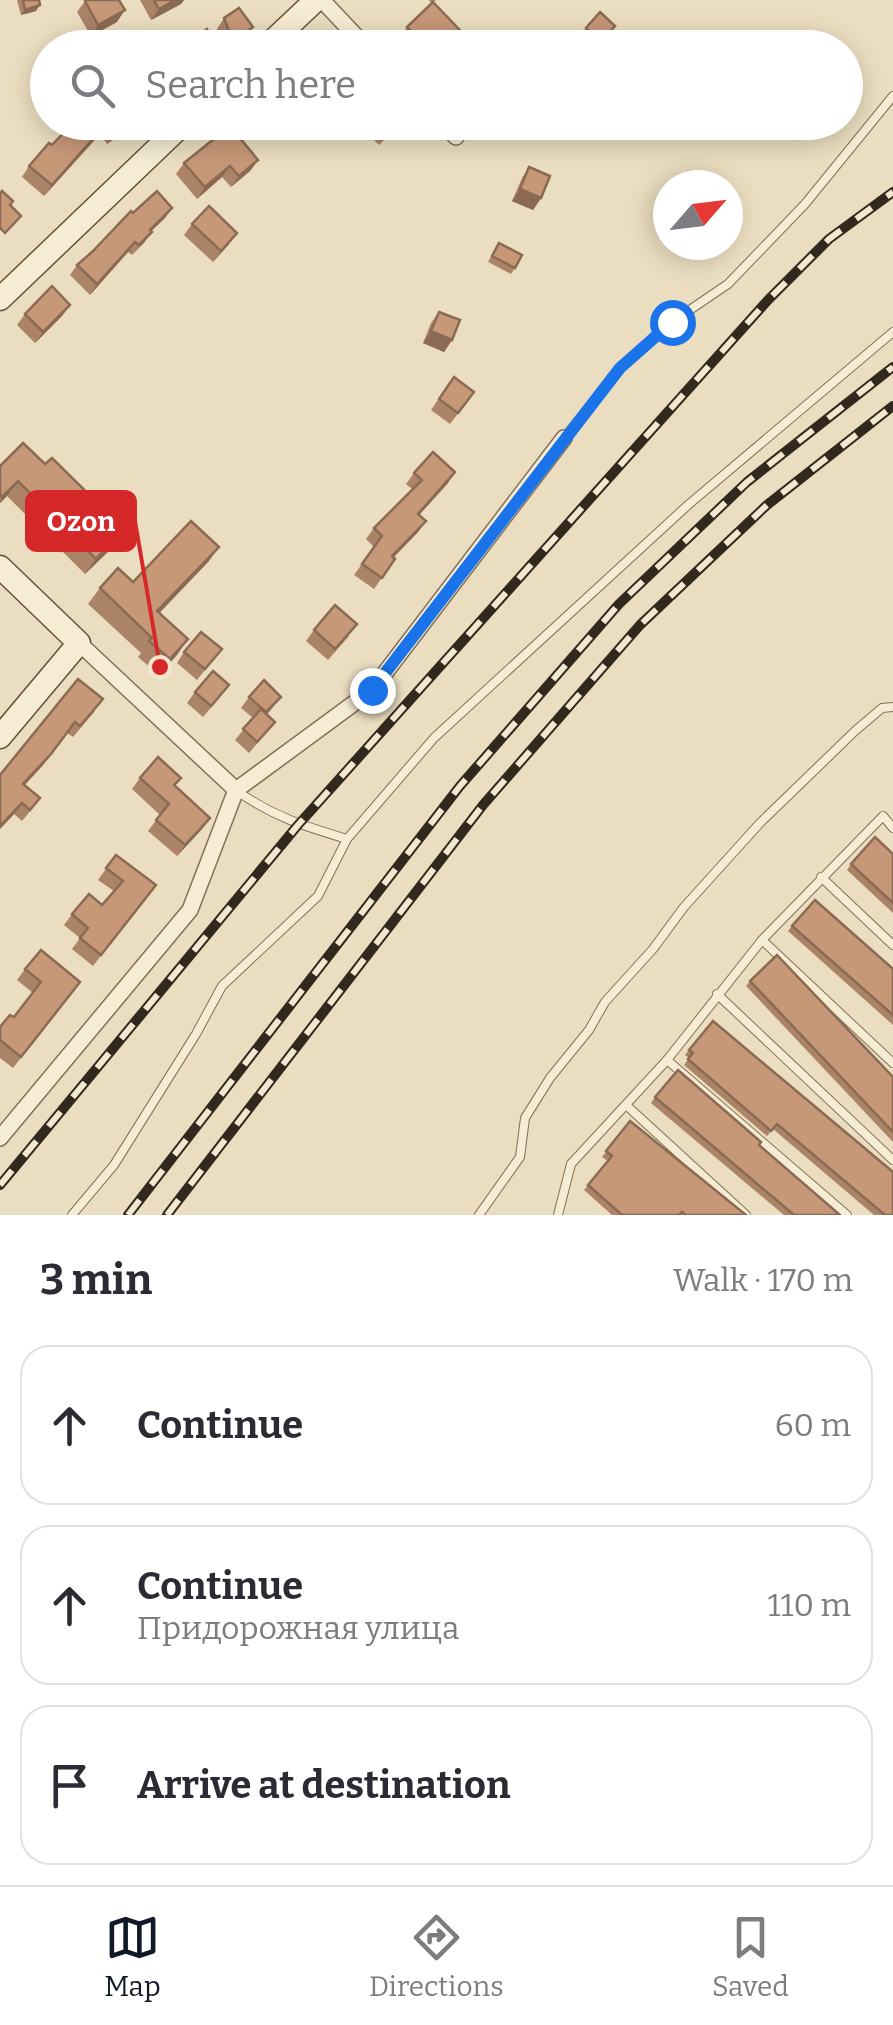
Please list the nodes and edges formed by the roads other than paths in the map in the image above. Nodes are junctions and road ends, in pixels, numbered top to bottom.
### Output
1 (319, 0) edge
2 (285, 30) edge
3 (349, 30) edge
4 (893, 96) edge
5 (863, 133) edge
6 (166, 140) edge
7 (857, 140) edge
8 (0, 299) edge
9 (893, 332) edge
10 (564, 438) joint
11 (0, 567) edge
12 (79, 643) junction
13 (893, 708) edge
14 (0, 737) edge
15 (236, 790) junction
16 (893, 828) edge
17 (346, 839) junction
18 (821, 877) junction
19 (762, 940) junction
20 (893, 945) edge
21 (717, 994) junction
22 (667, 1060) junction
23 (893, 1063) edge
24 (626, 1105) junction
25 (0, 1138) edge
26 (893, 1160) edge
27 (72, 1215) edge
28 (480, 1215) edge
29 (558, 1215) edge
30 (746, 1215) edge
31 (848, 1215) edge

1 - 2 street
1 - 3 street
4 - 5 lane
6 - 8 street
7 - 10 lane
9 - 17 lane
10 - 15 street
11 - 12 street
12 - 14 street
12 - 15 street
13 - 28 lane
15 - 17 lane
15 - 25 street
16 - 18 lane
17 - 27 lane
18 - 19 lane
18 - 20 lane
19 - 21 lane
19 - 23 lane
21 - 22 lane
21 - 26 lane
22 - 24 lane
22 - 31 lane
24 - 29 lane
24 - 30 lane

